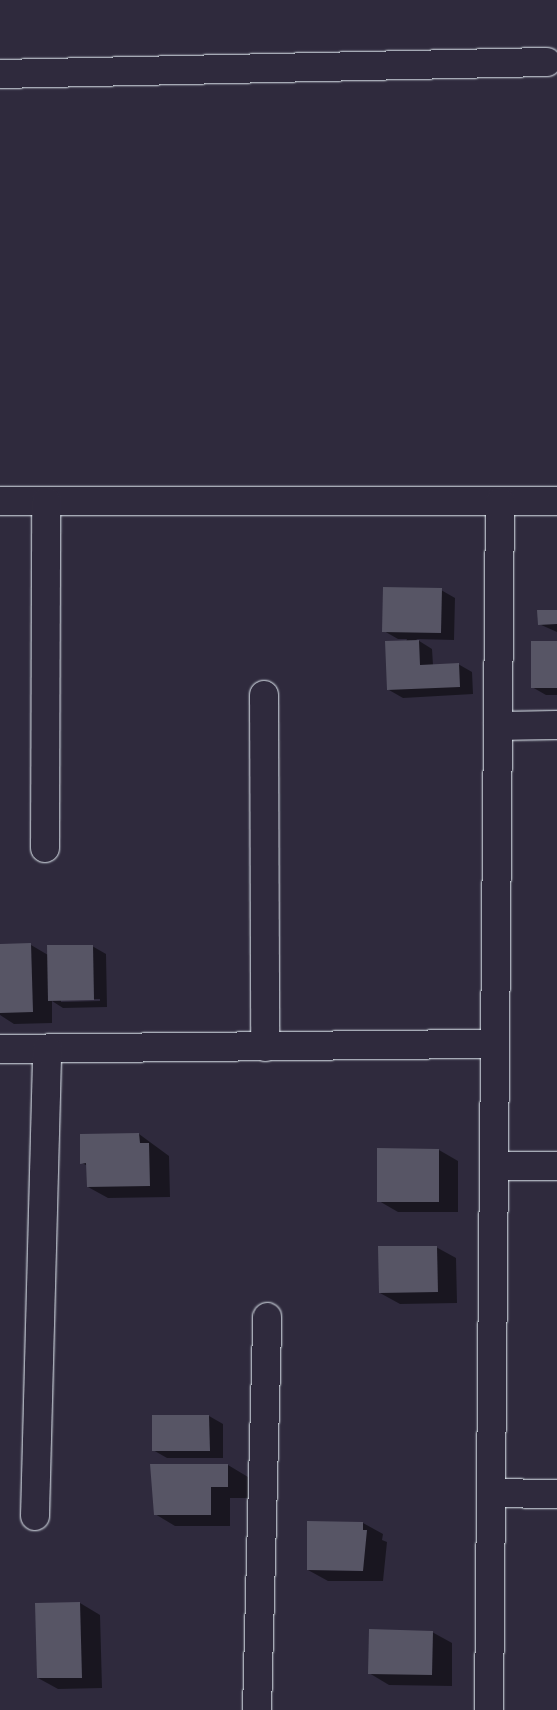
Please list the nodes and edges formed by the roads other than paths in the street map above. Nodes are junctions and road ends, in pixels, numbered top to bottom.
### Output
1 (547, 62) dead end
2 (0, 74) edge
3 (0, 501) edge
4 (500, 501) junction
5 (557, 501) edge
6 (46, 502) junction
7 (264, 695) dead end
8 (557, 725) edge
9 (498, 726) junction
10 (46, 848) dead end
11 (495, 1044) junction
12 (265, 1047) junction
13 (0, 1049) edge
14 (46, 1049) junction
15 (494, 1166) junction
16 (557, 1166) edge
17 (267, 1317) dead end
18 (491, 1494) junction
19 (557, 1494) edge
20 (35, 1516) dead end
21 (257, 1710) edge
22 (489, 1710) edge

1 - 2 street
3 - 6 street
4 - 5 street
4 - 6 street
4 - 9 street
6 - 10 street
7 - 12 street
8 - 9 street
9 - 11 street
11 - 12 street
11 - 15 street
12 - 14 street
13 - 14 street
14 - 20 street
15 - 16 street
15 - 18 street
17 - 21 street
18 - 19 street
18 - 22 street

